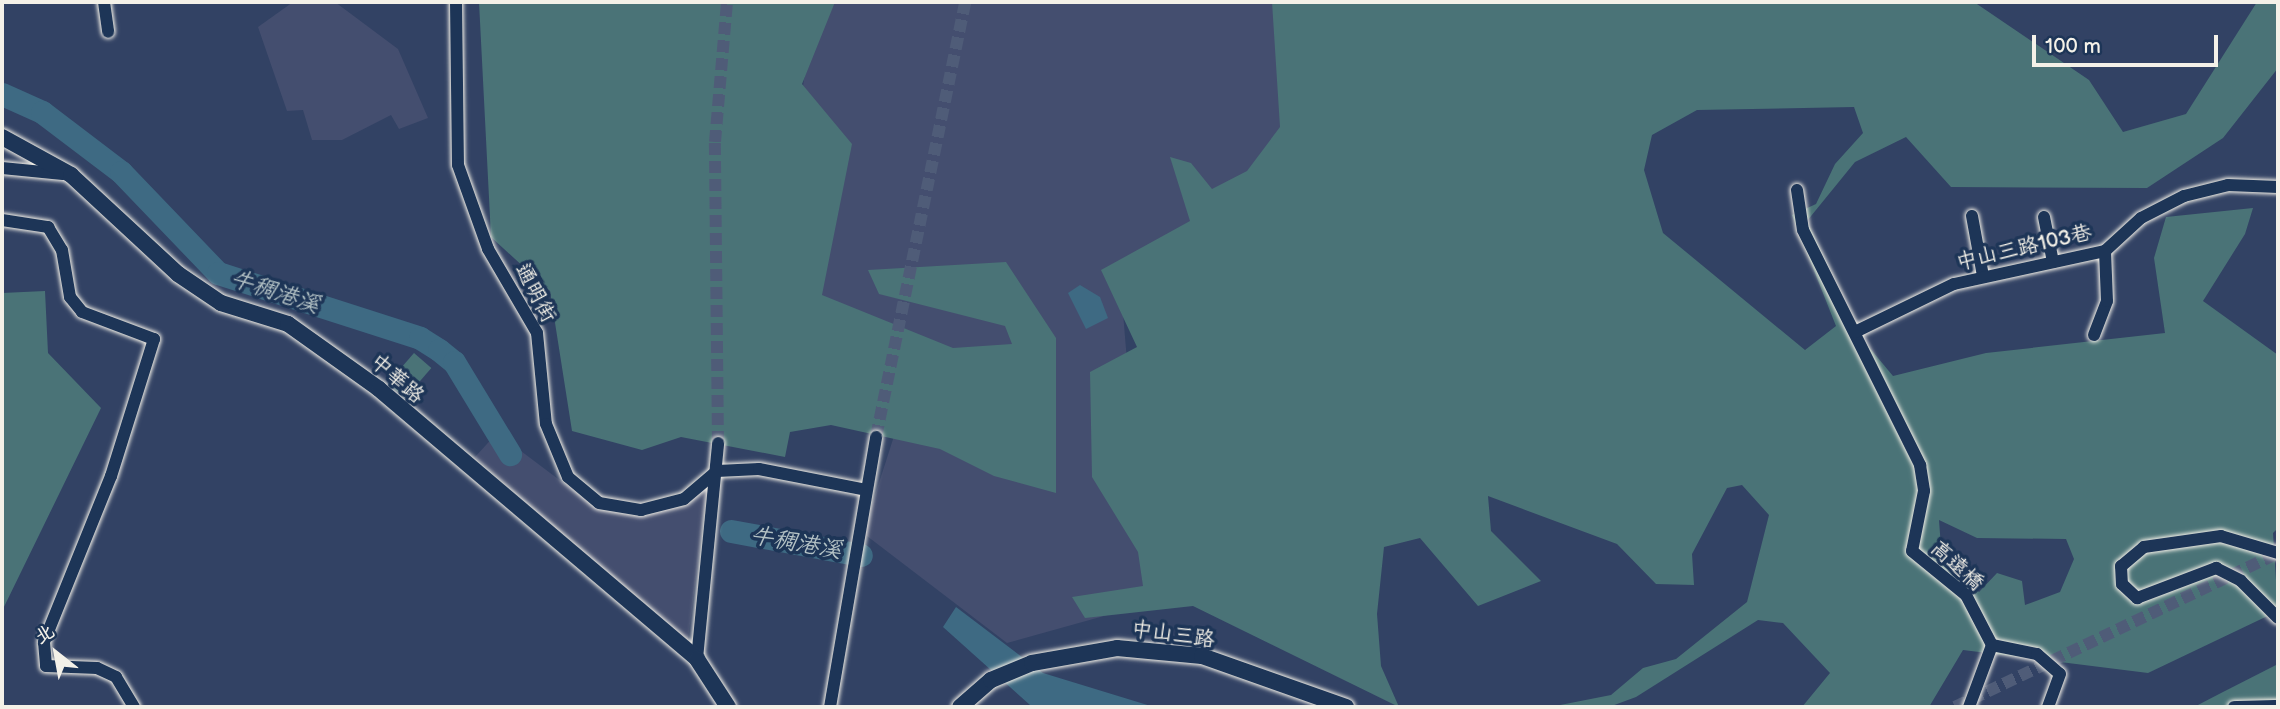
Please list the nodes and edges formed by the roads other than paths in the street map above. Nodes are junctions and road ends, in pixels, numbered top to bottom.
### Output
1 (104, 2) edge
2 (456, 2) edge
3 (108, 32) dead end
4 (2, 137) edge
5 (2, 168) edge
6 (71, 176) junction
7 (2278, 187) edge
8 (1797, 190) dead end
9 (1972, 216) dead end
10 (2044, 217) dead end
11 (2, 220) edge
12 (2105, 251) junction
13 (2053, 262) junction
14 (1983, 276) junction
15 (1855, 332) junction
16 (2094, 335) dead end
17 (876, 437) tunnel mouth
18 (718, 443) tunnel mouth
19 (717, 471) junction
20 (866, 490) junction
21 (2278, 553) edge
22 (2278, 618) edge
23 (1992, 645) junction
24 (697, 659) junction
25 (2278, 706) edge
26 (134, 707) edge
27 (728, 707) edge
28 (830, 707) edge
29 (960, 707) edge
30 (1346, 707) edge
31 (1969, 707) edge
32 (2048, 707) edge
33 (2234, 707) edge

1 - 3 street
2 - 19 street, 通明街
4 - 6 street, 中華路
5 - 6 street
6 - 24 street, 中華路
7 - 12 street, 中山三路103巷
8 - 15 street
9 - 14 street
10 - 13 street
11 - 26 street
12 - 13 street, 中山三路103巷
12 - 16 street
13 - 14 street, 中山三路103巷
14 - 15 street, 中山三路103巷
15 - 23 street, 高遠橋
17 - 20 street
18 - 19 street
19 - 20 street
19 - 24 street
20 - 28 street
21 - 22 street
23 - 31 street
23 - 32 street
24 - 27 street, 中華路
25 - 33 street
29 - 30 street, 中山三路

